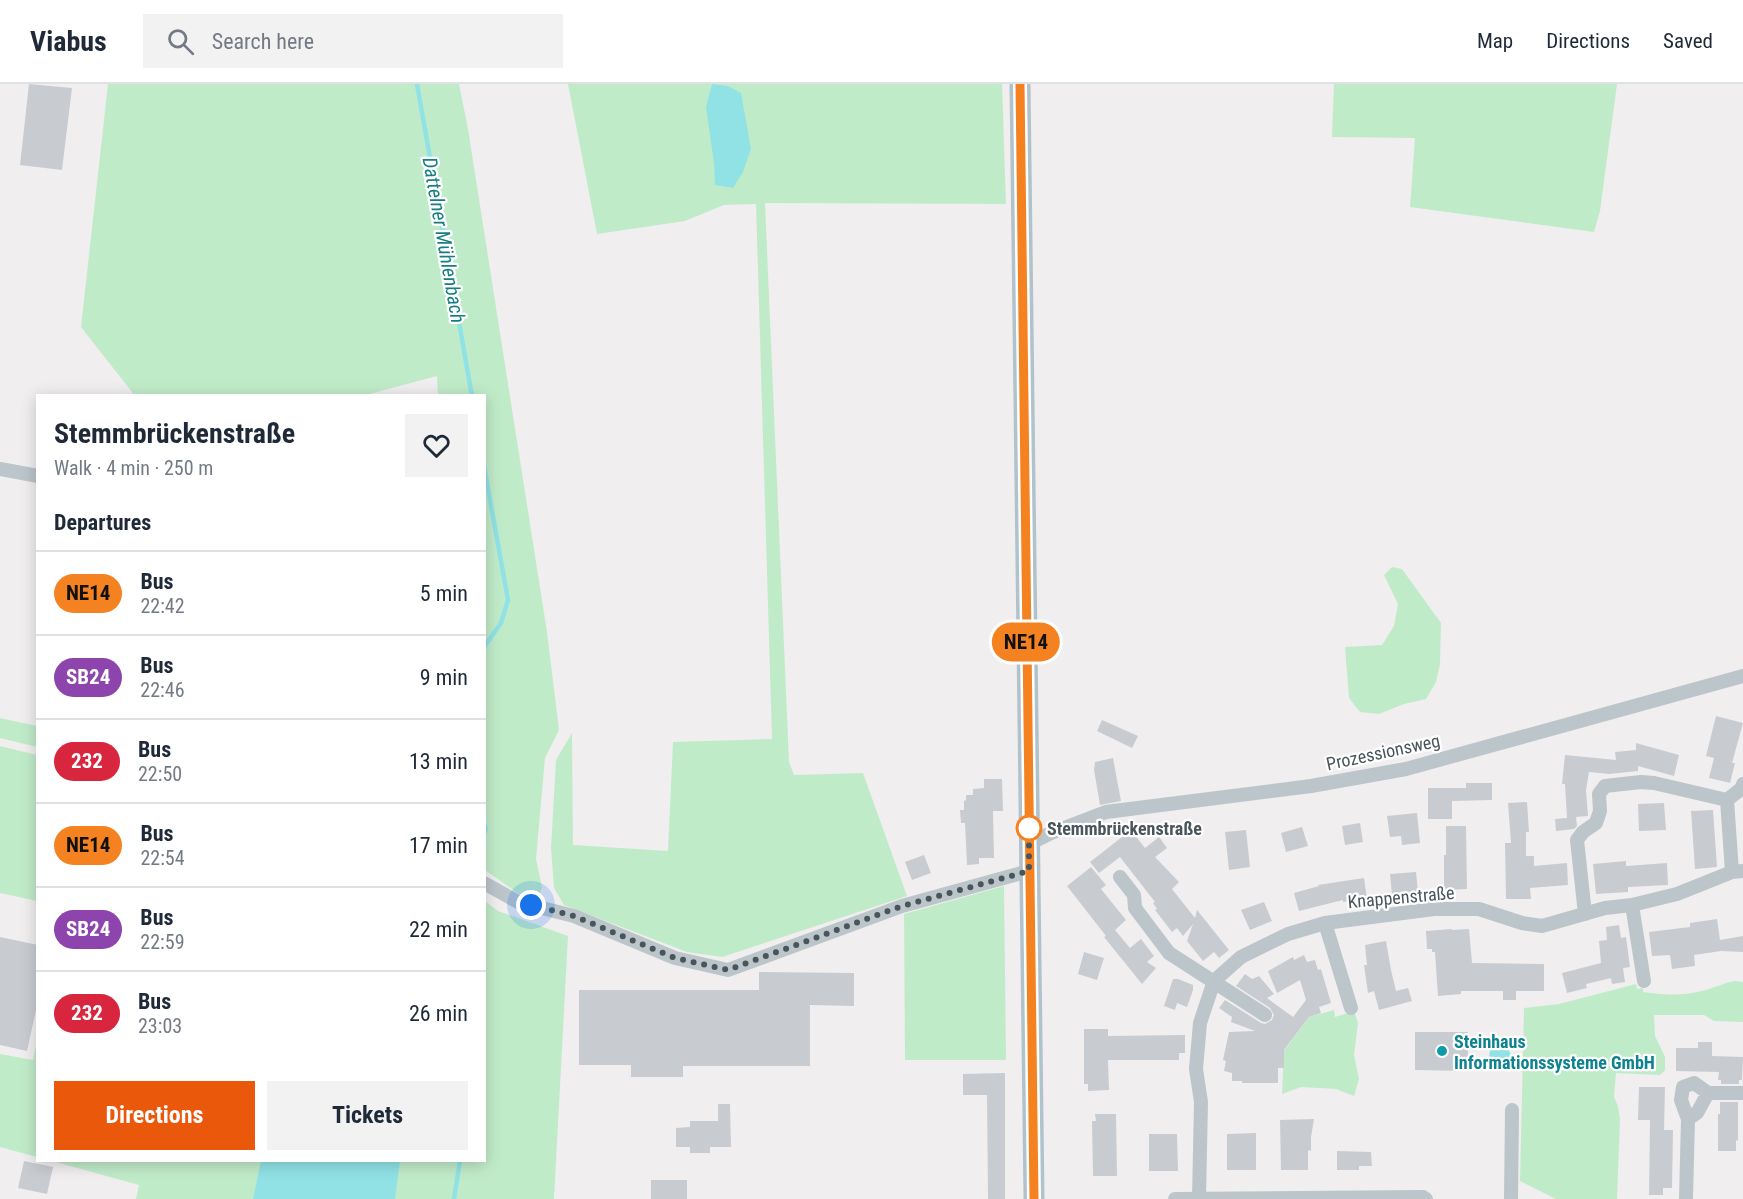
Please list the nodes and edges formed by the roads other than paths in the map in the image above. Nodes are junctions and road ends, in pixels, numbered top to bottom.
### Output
1 (1020, 84) edge
2 (0, 469) edge
3 (36, 476) edge
4 (1743, 676) edge
5 (1743, 784) edge
6 (1727, 800) junction
7 (1029, 843) junction
8 (1029, 871) junction
9 (1737, 872) edge
10 (1120, 877) dead end
11 (486, 884) edge
12 (1632, 905) junction
13 (1585, 914) junction
14 (1325, 923) junction
15 (1214, 981) junction
16 (1644, 981) dead end
17 (1351, 1008) dead end
18 (1265, 1015) dead end
19 (1708, 1093) junction
20 (1743, 1093) edge
21 (1512, 1110) dead end
22 (1689, 1119) junction
23 (1199, 1198) edge
24 (1387, 1198) edge
25 (1034, 1199) edge
26 (1175, 1199) edge
27 (1252, 1199) edge
28 (1426, 1199) edge
29 (1511, 1199) edge
30 (1686, 1199) edge

1 - 7 main road
2 - 3 street
4 - 7 street, Prozessionsweg
5 - 6 street
6 - 9 street, Knappenstraße
6 - 13 street
7 - 8 main road
8 - 11 street
8 - 25 main road
9 - 12 street, Knappenstraße
10 - 15 street
12 - 13 street, Knappenstraße
12 - 16 street
13 - 14 street, Knappenstraße
14 - 15 street, Knappenstraße
14 - 17 street, Knappenstraße
15 - 18 street
15 - 23 street, Knappenstraße
19 - 20 street
19 - 22 street
19 - 22 street
21 - 29 street
22 - 30 street
23 - 26 street
23 - 27 street
24 - 27 street
24 - 28 street

